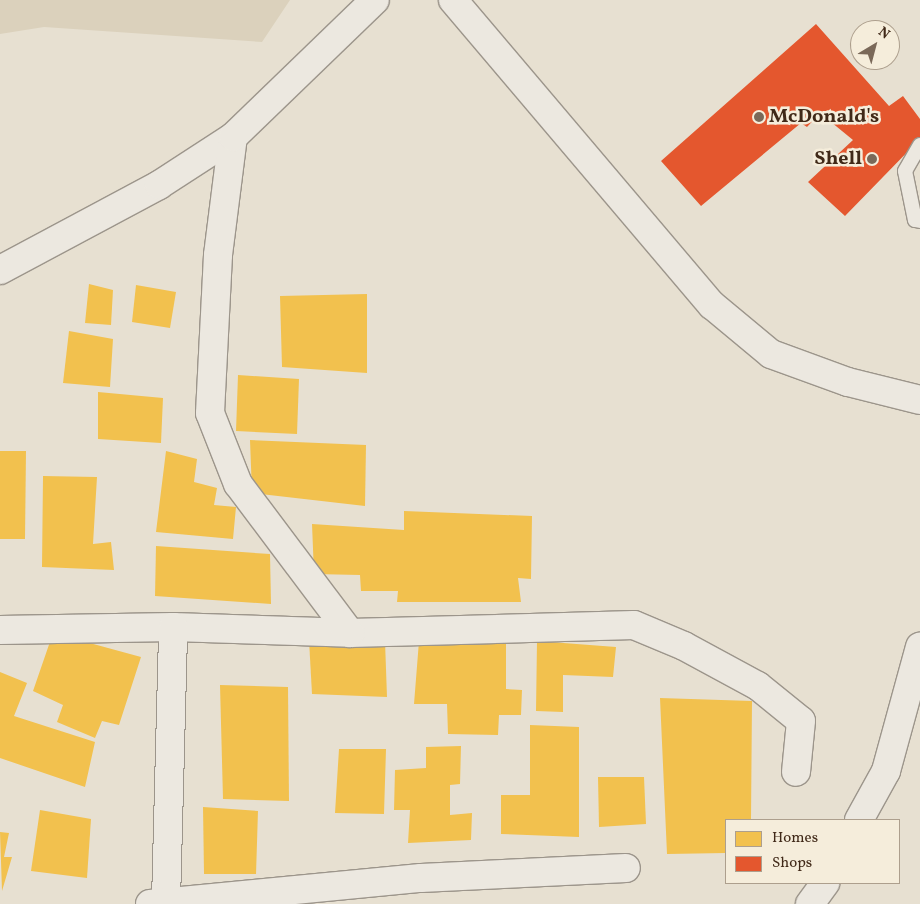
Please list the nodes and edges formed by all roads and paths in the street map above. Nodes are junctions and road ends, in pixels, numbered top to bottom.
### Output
1 (375, 0) edge
2 (453, 0) edge
3 (233, 137) junction
4 (920, 145) edge
5 (920, 221) edge
6 (0, 270) edge
7 (920, 400) edge
8 (173, 627) junction
9 (0, 630) edge
10 (350, 633) junction
11 (920, 647) edge
12 (796, 772) dead end
13 (860, 819) edge
14 (626, 868) dead end
15 (824, 884) edge
16 (158, 903) edge
17 (810, 904) edge

1 - 3 street
2 - 7 street
3 - 6 street
3 - 10 street
4 - 5 lane
8 - 9 street
8 - 10 street
8 - 16 street
10 - 12 street
11 - 13 street
14 - 16 street
15 - 17 street

